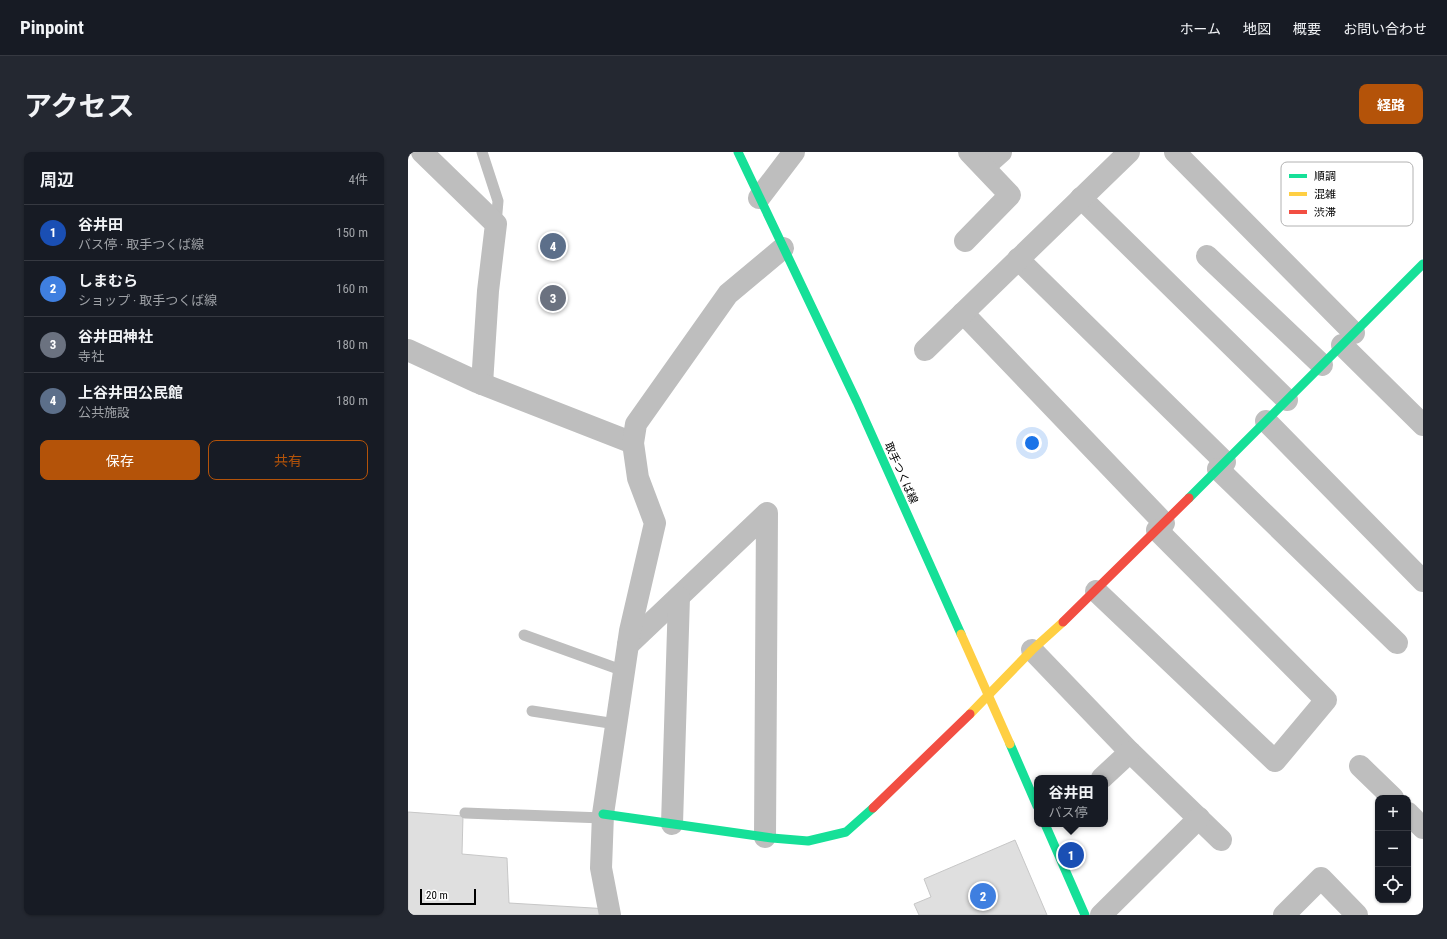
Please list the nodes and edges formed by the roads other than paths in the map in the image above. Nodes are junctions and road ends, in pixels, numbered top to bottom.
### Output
1 (422, 152) edge
2 (482, 152) edge
3 (738, 152) edge
4 (794, 152) edge
5 (969, 152) edge
6 (1001, 152) edge
7 (1129, 152) edge
8 (1175, 152) edge
9 (984, 168) junction
10 (760, 198) junction
11 (1081, 198) junction
12 (496, 224) junction
13 (965, 241) dead end
14 (783, 248) junction
15 (1207, 256) dead end
16 (1018, 259) junction
17 (1420, 271) edge
18 (963, 313) junction
19 (1348, 339) junction
20 (408, 350) edge
21 (925, 350) dead end
22 (1322, 365) junction
23 (482, 384) junction
24 (1287, 400) junction
25 (1266, 421) junction
26 (1423, 425) edge
27 (633, 443) junction
28 (1222, 465) junction
29 (1160, 527) junction
30 (1423, 581) edge
31 (1096, 591) junction
32 (679, 597) junction
33 (524, 635) dead end
34 (1397, 643) dead end
35 (628, 645) junction
36 (1032, 650) junction
37 (624, 671) junction
38 (988, 696) junction
39 (532, 711) dead end
40 (616, 724) junction
41 (1130, 752) junction
42 (1360, 766) dead end
43 (1105, 775) edge
44 (1390, 795) edge
45 (1034, 799) edge
46 (465, 813) dead end
47 (603, 816) junction
48 (1411, 816) edge
49 (1199, 818) junction
50 (672, 824) junction
51 (1048, 827) edge
52 (1423, 828) edge
53 (764, 837) junction
54 (1221, 840) dead end
55 (610, 915) edge
56 (1085, 915) edge
57 (1101, 915) edge
58 (1284, 915) edge
59 (1357, 915) edge

1 - 12 street
2 - 12 lane
3 - 10 street, 取手つくば線
4 - 10 street
5 - 9 street
6 - 9 street
7 - 11 street
8 - 19 street
9 - 13 street
10 - 14 street, 取手つくば線
11 - 16 street
11 - 24 street
12 - 23 street
14 - 27 street
14 - 38 street, 取手つくば線
15 - 22 street
16 - 18 street
16 - 28 street
17 - 19 street
18 - 21 street
18 - 29 street
19 - 22 street
19 - 26 street
20 - 23 street
22 - 24 street
23 - 27 street
24 - 25 street
25 - 28 street
25 - 30 street
27 - 35 street
28 - 29 street
28 - 34 street
29 - 31 street
29 - 31 street
31 - 36 street
32 - 35 street
32 - 50 street
32 - 53 street
33 - 37 lane
35 - 37 street
36 - 38 street
36 - 41 street
37 - 40 street
38 - 45 street, 取手つくば線
38 - 53 street
39 - 40 lane
40 - 47 street
41 - 43 street
41 - 49 street
42 - 44 street
46 - 47 lane
47 - 50 street
47 - 55 street
48 - 52 street
49 - 54 street
49 - 57 street
50 - 53 street
51 - 56 street
58 - 59 street

